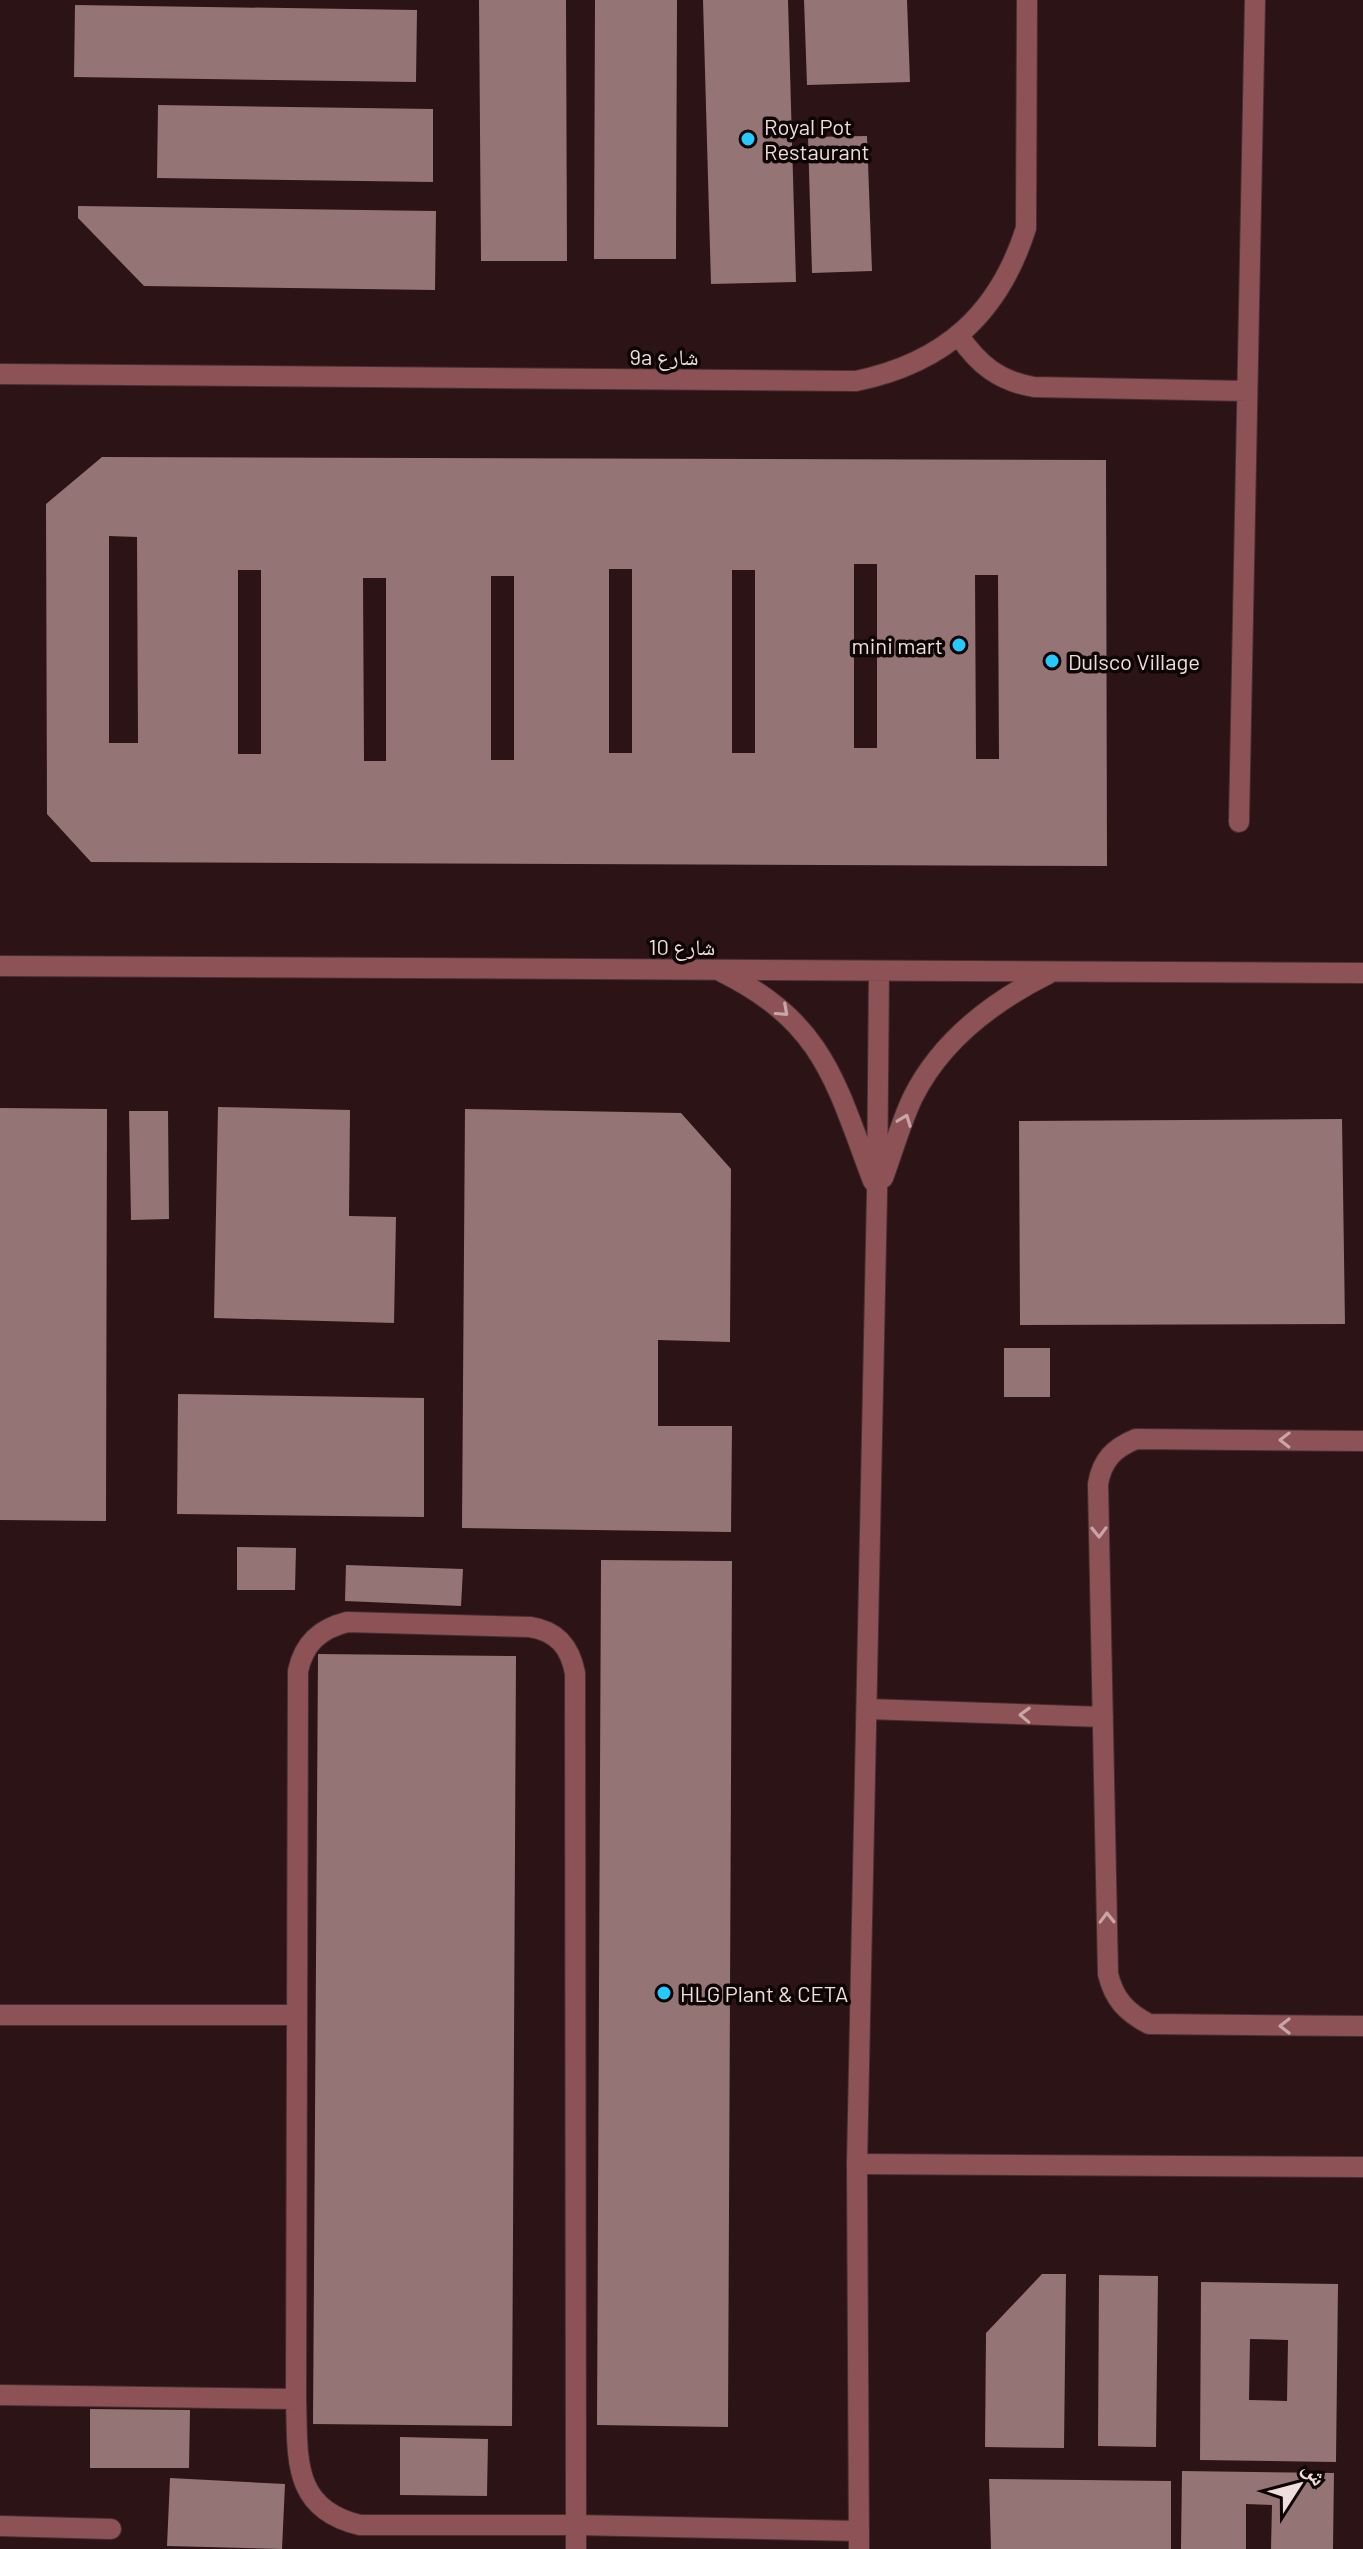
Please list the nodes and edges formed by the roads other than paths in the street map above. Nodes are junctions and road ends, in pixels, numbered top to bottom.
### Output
1 (1027, 0) edge
2 (1255, 0) edge
3 (959, 336) junction
4 (0, 374) edge
5 (1247, 391) junction
6 (1239, 822) dead end
7 (0, 966) edge
8 (718, 970) junction
9 (879, 971) junction
10 (1054, 971) junction
11 (1363, 973) edge
12 (877, 1193) junction
13 (1363, 1441) edge
14 (867, 1709) junction
15 (1103, 1717) junction
16 (0, 2015) edge
17 (297, 2015) junction
18 (1363, 2026) edge
19 (857, 2164) junction
20 (1363, 2167) edge
21 (0, 2395) edge
22 (296, 2399) junction
23 (576, 2525) junction
24 (0, 2526) edge
25 (111, 2529) dead end
26 (859, 2540) edge
27 (576, 2549) edge

1 - 3 street, 9a شارع
2 - 5 street
3 - 4 street, 9a شارع
3 - 5 street
5 - 6 street
7 - 8 street, شارع 10
8 - 9 street, شارع 10
8 -> 12 street
9 - 10 street, شارع 10
9 - 12 street
10 - 11 street, شارع 10
12 -> 10 street
12 - 14 street
13 -> 15 street
15 -> 14 street
14 - 19 street
18 -> 15 street
16 - 17 street
17 - 22 street
17 - 23 street
19 - 20 street
19 - 26 street
21 - 22 street
22 - 23 street
23 - 26 street
23 - 27 street
24 - 25 street

